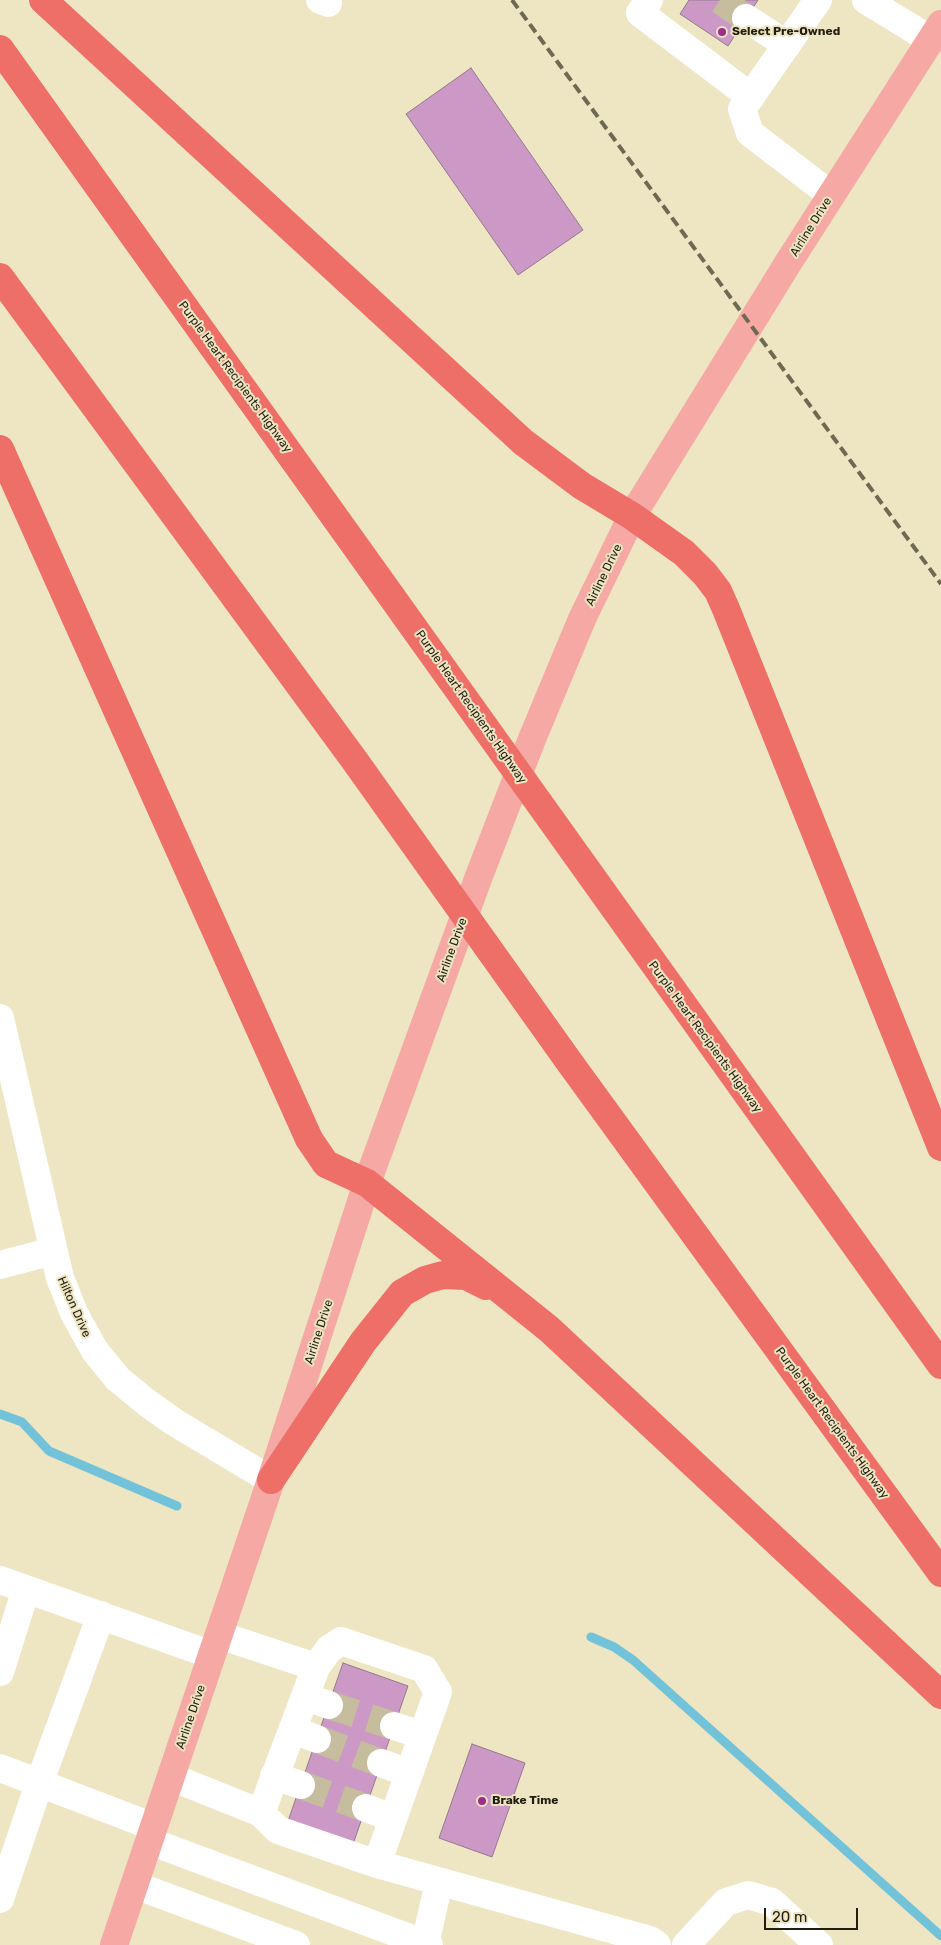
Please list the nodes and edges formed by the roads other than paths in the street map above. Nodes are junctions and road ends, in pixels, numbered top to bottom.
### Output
1 (43, 0) edge
2 (649, 0) edge
3 (818, 0) edge
4 (866, 0) edge
5 (746, 18) tunnel mouth
6 (936, 32) edge
7 (787, 45) junction
8 (0, 49) edge
9 (751, 97) junction
10 (832, 195) junction
11 (0, 277) edge
12 (0, 449) edge
13 (632, 516) junction
14 (0, 1018) edge
15 (941, 1146) edge
16 (367, 1183) junction
17 (53, 1251) junction
18 (0, 1265) edge
19 (549, 1329) junction
20 (941, 1365) edge
21 (271, 1480) junction
22 (941, 1573) edge
23 (0, 1580) edge
24 (26, 1589) junction
25 (101, 1615) junction
26 (216, 1645) junction
27 (316, 1667) junction
28 (0, 1672) edge
29 (941, 1695) edge
30 (394, 1726) tunnel mouth
31 (422, 1735) junction
32 (381, 1763) tunnel mouth
33 (0, 1768) edge
34 (409, 1772) junction
35 (274, 1776) junction
36 (171, 1777) junction
37 (39, 1784) junction
38 (300, 1785) tunnel mouth
39 (366, 1808) tunnel mouth
40 (261, 1813) junction
41 (392, 1818) junction
42 (152, 1834) junction
43 (377, 1864) junction
44 (439, 1882) junction
45 (135, 1886) junction
46 (0, 1899) edge
47 (427, 1944) edge
48 (114, 1945) edge
49 (296, 1945) edge
50 (657, 1945) edge
51 (686, 1945) edge
52 (818, 1945) edge

1 - 13 highway
2 - 9 street
3 - 7 street
4 - 6 street
5 - 7 street
6 - 10 main road, Airline Drive
7 - 9 street
8 - 20 highway, Purple Heart Recipients Highway
9 - 10 street
10 - 13 main road, Airline Drive
11 - 22 highway, Purple Heart Recipients Highway
12 - 16 highway
13 - 15 highway
13 - 16 main road, Airline Drive
14 - 17 street, Hilton Drive
16 - 19 highway
16 - 21 main road, Airline Drive
17 - 18 street
17 - 21 street, Hilton Drive
19 - 21 highway
19 - 29 highway
21 - 26 main road, Airline Drive
23 - 24 street
24 - 25 street
24 - 28 street
25 - 26 street
25 - 37 street
26 - 27 street
26 - 36 main road, Airline Drive
27 - 31 street
27 - 35 street
30 - 31 street
31 - 34 street
32 - 34 street
33 - 37 street
34 - 41 street
35 - 38 street
35 - 40 street
36 - 40 street
36 - 42 main road, Airline Drive
37 - 42 street
37 - 46 street
39 - 41 street
40 - 43 street
41 - 43 street
42 - 45 main road, Airline Drive
42 - 47 street
43 - 44 street
44 - 47 street
44 - 50 street
45 - 48 main road, Airline Drive
45 - 49 street
51 - 52 street

